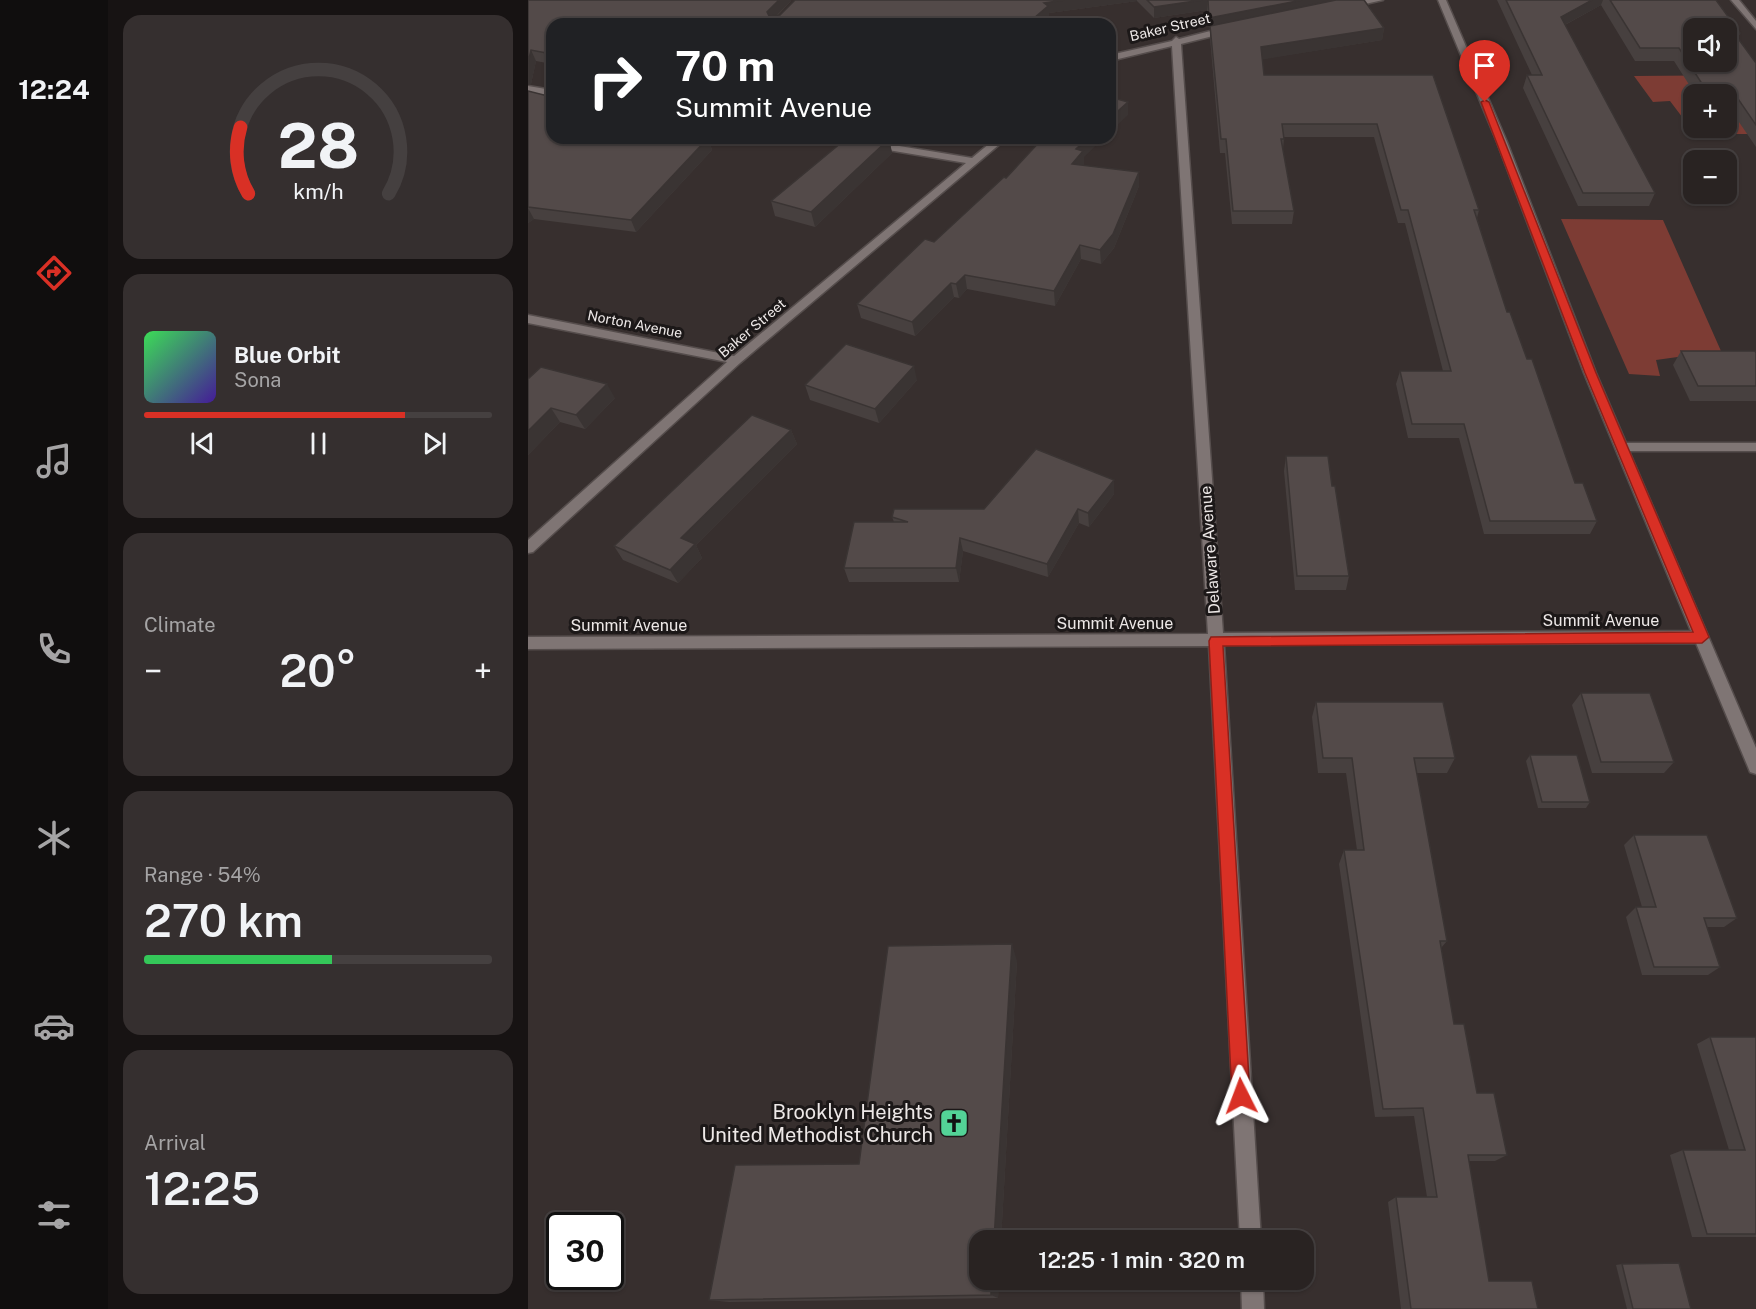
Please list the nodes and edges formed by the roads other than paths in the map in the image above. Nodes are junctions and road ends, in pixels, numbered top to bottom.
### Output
1 (1379, 0) edge
2 (1442, 0) edge
3 (1735, 0) edge
4 (1335, 9) edge
5 (1245, 26) edge
6 (1756, 26) edge
7 (1176, 40) junction
8 (1116, 56) edge
9 (528, 89) edge
10 (546, 92) edge
11 (869, 144) edge
12 (995, 144) edge
13 (975, 162) junction
14 (528, 319) edge
15 (736, 360) junction
16 (1622, 447) junction
17 (1756, 447) edge
18 (528, 548) edge
19 (1702, 637) junction
20 (1216, 641) junction
21 (528, 643) edge
22 (1756, 767) edge
23 (1249, 1230) edge
24 (1252, 1290) edge
25 (1253, 1309) edge

1 - 4 street
2 - 16 street
3 - 6 street
5 - 7 street, Baker Street
7 - 8 street, Baker Street
7 - 20 street, Delaware Avenue
9 - 10 street
11 - 13 street
12 - 13 street, Baker Street
13 - 15 street, Baker Street
14 - 15 street, Norton Avenue
15 - 18 street, Baker Street
16 - 17 street
16 - 19 street
19 - 20 street, Summit Avenue
19 - 22 street
20 - 21 street, Summit Avenue
20 - 23 street, Delaware Avenue
24 - 25 street

